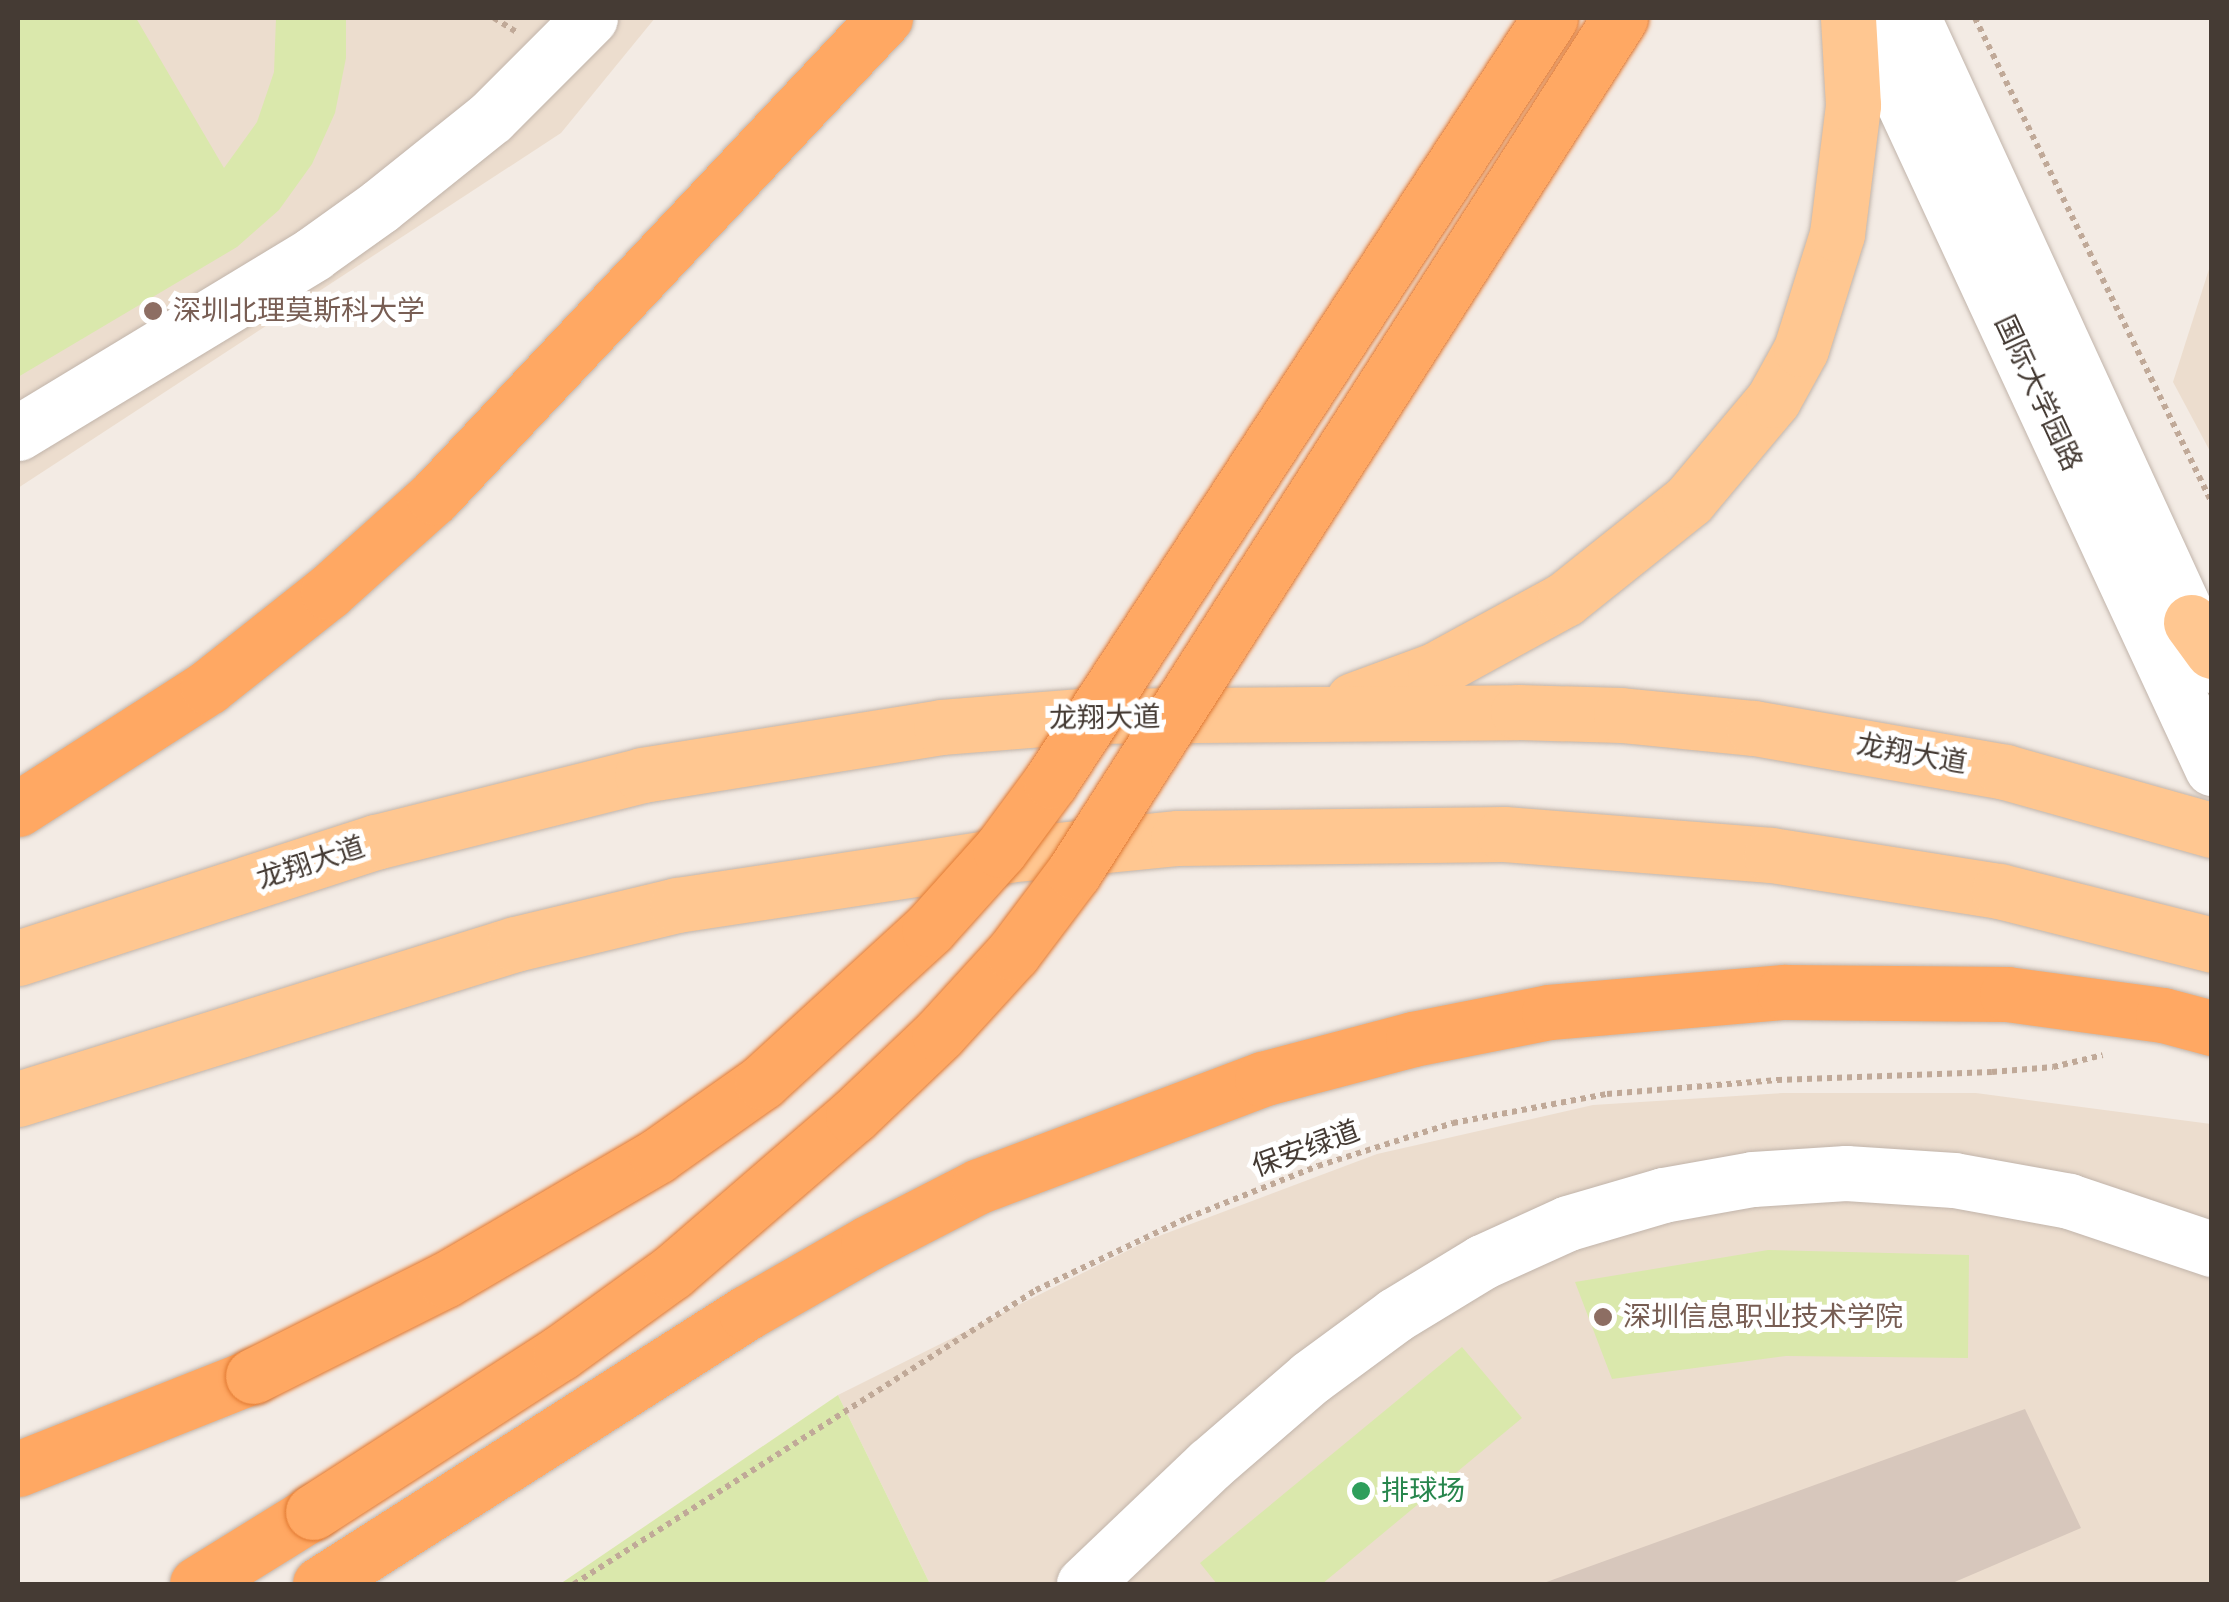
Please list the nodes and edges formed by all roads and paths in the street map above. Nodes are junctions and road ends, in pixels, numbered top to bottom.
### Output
1 (590, 18) edge
2 (885, 18) edge
3 (1550, 18) edge
4 (1620, 18) edge
5 (1848, 18) edge
6 (1864, 18) edge
7 (1914, 18) edge
8 (1975, 18) edge
9 (18, 433) edge
10 (2212, 503) edge
11 (2205, 647) edge
12 (1282, 717) junction
13 (2212, 768) edge
14 (18, 808) edge
15 (2212, 830) edge
16 (2212, 944) edge
17 (18, 958) edge
18 (2212, 1028) edge
19 (2118, 1052) dead end
20 (18, 1099) edge
21 (2212, 1249) edge
22 (18, 1470) edge
23 (197, 1584) edge
24 (320, 1584) edge
25 (574, 1584) edge
26 (1084, 1584) edge

1 - 9 street
2 - 14 highway
3 - 22 highway, bridge
4 - 23 highway, bridge
5 - 12 main road
6 - 13 street, 国际大学园路
7 - 11 street, 国际大学园路
8 - 10 path
12 - 15 main road, 龙翔大道
12 - 17 main road, 龙翔大道
16 - 20 main road
18 - 24 highway
19 - 25 path, 保安绿道
21 - 26 street

